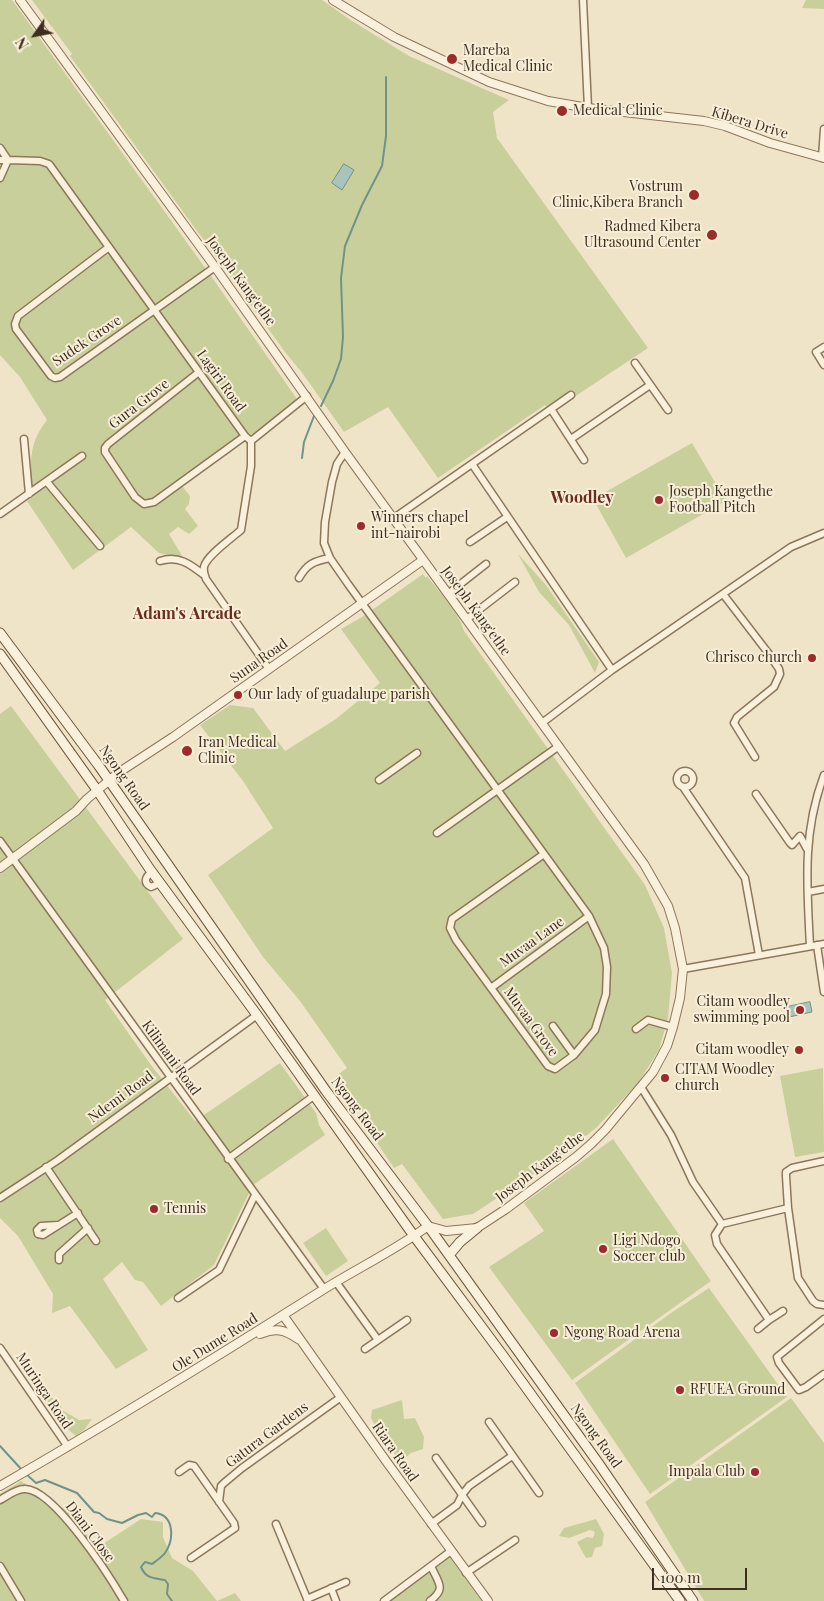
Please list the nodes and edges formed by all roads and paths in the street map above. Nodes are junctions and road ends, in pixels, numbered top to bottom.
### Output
1 (20, 0) edge
2 (333, 0) edge
3 (583, 0) edge
4 (588, 108) junction
5 (824, 129) edge
6 (0, 148) edge
7 (823, 158) edge
8 (0, 160) edge
9 (8, 160) junction
10 (0, 178) edge
11 (109, 248) junction
12 (215, 267) junction
13 (154, 310) junction
14 (824, 346) edge
15 (635, 362) dead end
16 (824, 365) edge
17 (199, 372) junction
18 (650, 385) junction
19 (571, 395) dead end
20 (307, 396) junction
21 (551, 409) junction
22 (668, 410) dead end
23 (245, 436) junction
24 (24, 439) dead end
25 (571, 439) junction
26 (251, 441) junction
27 (345, 452) junction
28 (82, 456) dead end
29 (584, 460) dead end
30 (472, 464) junction
31 (47, 482) junction
32 (28, 494) junction
33 (0, 514) edge
34 (507, 517) junction
35 (394, 518) junction
36 (824, 533) edge
37 (470, 542) dead end
38 (100, 546) dead end
39 (330, 558) junction
40 (423, 560) junction
41 (160, 561) dead end
42 (486, 564) dead end
43 (204, 575) junction
44 (299, 578) dead end
45 (515, 582) dead end
46 (449, 593) junction
47 (723, 594) junction
48 (362, 603) junction
49 (466, 619) junction
50 (0, 633) edge
51 (0, 654) edge
52 (269, 669) junction
53 (612, 670) junction
54 (542, 723) junction
55 (559, 746) junction
56 (417, 753) dead end
57 (755, 757) dead end
58 (824, 775) edge
59 (378, 780) dead end
60 (108, 781) junction
61 (683, 787) dead end
62 (497, 789) junction
63 (97, 790) junction
64 (756, 794) dead end
65 (436, 833) dead end
66 (0, 841) edge
67 (807, 849) junction
68 (544, 854) junction
69 (13, 859) junction
70 (0, 868) edge
71 (824, 889) edge
72 (808, 892) junction
73 (589, 916) junction
74 (817, 945) edge
75 (758, 955) junction
76 (683, 969) junction
77 (824, 984) edge
78 (491, 988) junction
79 (824, 992) edge
80 (257, 1015) junction
81 (553, 1026) dead end
82 (673, 1027) junction
83 (636, 1029) dead end
84 (574, 1055) junction
85 (169, 1077) junction
86 (640, 1087) junction
87 (314, 1095) junction
88 (228, 1159) junction
89 (824, 1161) edge
90 (46, 1168) junction
91 (255, 1196) junction
92 (0, 1198) edge
93 (788, 1208) junction
94 (78, 1213) junction
95 (722, 1224) junction
96 (58, 1225) dead end
97 (428, 1226) junction
98 (88, 1228) junction
99 (477, 1228) junction
100 (414, 1236) junction
101 (96, 1241) dead end
102 (448, 1255) junction
103 (59, 1260) dead end
104 (336, 1282) junction
105 (324, 1289) junction
106 (178, 1298) dead end
107 (824, 1305) edge
108 (783, 1310) dead end
109 (283, 1315) junction
110 (824, 1319) edge
111 (407, 1320) dead end
112 (770, 1320) junction
113 (758, 1329) dead end
114 (249, 1337) junction
115 (378, 1340) junction
116 (303, 1344) junction
117 (0, 1348) edge
118 (365, 1349) dead end
119 (824, 1374) edge
120 (341, 1397) junction
121 (488, 1422) dead end
122 (68, 1447) junction
123 (512, 1456) junction
124 (436, 1458) dead end
125 (179, 1472) dead end
126 (0, 1486) edge
127 (539, 1493) dead end
128 (462, 1495) junction
129 (0, 1500) edge
130 (219, 1502) junction
131 (482, 1523) dead end
132 (276, 1524) dead end
133 (430, 1524) junction
134 (515, 1540) dead end
135 (451, 1551) junction
136 (191, 1558) dead end
137 (0, 1566) edge
138 (431, 1566) junction
139 (466, 1573) junction
140 (346, 1582) dead end
141 (331, 1588) junction
142 (308, 1600) edge
143 (21, 1601) edge
144 (124, 1601) edge
145 (336, 1601) edge
146 (384, 1601) edge
147 (430, 1601) edge
148 (488, 1601) edge
149 (680, 1601) edge
150 (693, 1601) edge

1 - 12 street, Joseph Kang'ethe
2 - 4 street, Kibera Drive
3 - 4 street
4 - 7 street, Kibera Drive
5 - 7 street
6 - 9 street
8 - 9 street, Lagiri Road
9 - 10 street
9 - 11 street, Lagiri Road
11 - 13 street, Lagiri Road
11 - 13 street, Sudek Grove
12 - 13 street, Sudek Grove
12 - 20 street, Joseph Kang'ethe
13 - 17 street, Lagiri Road
14 - 16 street
15 - 18 street
17 - 23 street, Lagiri Road
17 - 23 street, Gura Grove
18 - 22 street
18 - 25 street
19 - 21 street
20 - 26 street
20 - 27 street, Joseph Kang'ethe
21 - 25 street
21 - 30 street
23 - 26 street, Lagiri Road
24 - 32 street
25 - 29 street
26 - 43 street
27 - 35 street, Joseph Kang'ethe
27 - 39 street
28 - 31 street
30 - 34 street
30 - 35 street
31 - 32 street
31 - 38 street
32 - 33 street
34 - 37 street
34 - 53 street
35 - 40 street, Joseph Kang'ethe
36 - 47 street
39 - 44 street
39 - 48 street
40 - 46 street, Joseph Kang'ethe
40 - 48 street, Suna Road
41 - 43 street
42 - 46 street
43 - 52 street
45 - 49 street
46 - 49 street, Joseph Kang'ethe
47 - 53 street
47 - 57 street
48 - 52 street, Suna Road
48 - 62 street
49 - 54 street, Joseph Kang'ethe
50 - 60 main road, Ngong Road
51 - 63 main road, Ngong Road
52 - 60 street, Suna Road
53 - 54 street
54 - 55 street, Joseph Kang'ethe
55 - 62 street
55 - 76 street, Joseph Kang'ethe
56 - 59 street
58 - 67 street
60 - 63 street, Suna Road
60 - 97 main road, Ngong Road
61 - 75 street
62 - 65 street
62 - 68 street
63 - 69 street, Suna Road
63 - 80 main road, Ngong Road
64 - 67 street
66 - 69 street, Kilimani Road
67 - 72 street
68 - 73 street, Muvaa Grove
68 - 78 street, Muvaa Grove
69 - 70 street, Suna Road
69 - 85 street, Kilimani Road
71 - 72 street
72 - 74 street
73 - 78 street, Muvaa Lane
73 - 84 street, Muvaa Grove
74 - 75 street
74 - 77 street
75 - 76 street
76 - 82 street, Joseph Kang'ethe
77 - 79 street
78 - 84 street, Muvaa Grove
80 - 85 street, Ndemi Road
80 - 87 main road, Ngong Road
81 - 84 street
82 - 83 street
82 - 86 street, Joseph Kang'ethe
85 - 88 street, Kilimani Road
85 - 90 street, Ndemi Road
86 - 95 street
86 - 99 street, Joseph Kang'ethe
87 - 88 street
87 - 100 main road, Ngong Road
88 - 91 street, Kilimani Road
89 - 93 street
90 - 92 street, Ndemi Road
90 - 94 street
91 - 105 street, Kilimani Road
91 - 106 street
93 - 95 street
93 - 107 street
94 - 96 street
94 - 98 street
95 - 112 street
97 - 99 street
97 - 100 street, Ole Dume Road
97 - 102 main road, Ngong Road
98 - 101 street
98 - 103 street
99 - 102 main road
100 - 104 street, Ole Dume Road
100 - 149 main road, Ngong Road
102 - 150 main road, Ngong Road
104 - 105 street, Ole Dume Road
104 - 115 street
105 - 109 street, Ole Dume Road
108 - 112 street
109 - 114 street, Ole Dume Road
109 - 116 street, Riara Road
110 - 119 street
111 - 115 street
112 - 113 street
114 - 116 street
114 - 122 street, Ole Dume Road
115 - 118 street
116 - 120 street, Riara Road
117 - 122 street, Muringa Road
120 - 130 street, Gatura Gardens
120 - 133 street, Riara Road
121 - 123 street
122 - 126 street, Ole Dume Road
123 - 127 street
123 - 128 street
124 - 128 street
125 - 130 street
128 - 131 street
128 - 133 street
129 - 144 street, Diani Close
130 - 136 street
132 - 142 street
133 - 135 street, Riara Road
134 - 139 street
135 - 138 street
135 - 139 street, Riara Road
137 - 143 street
138 - 146 street
138 - 147 street
139 - 148 street, Riara Road
140 - 141 street
141 - 142 street
141 - 145 street

